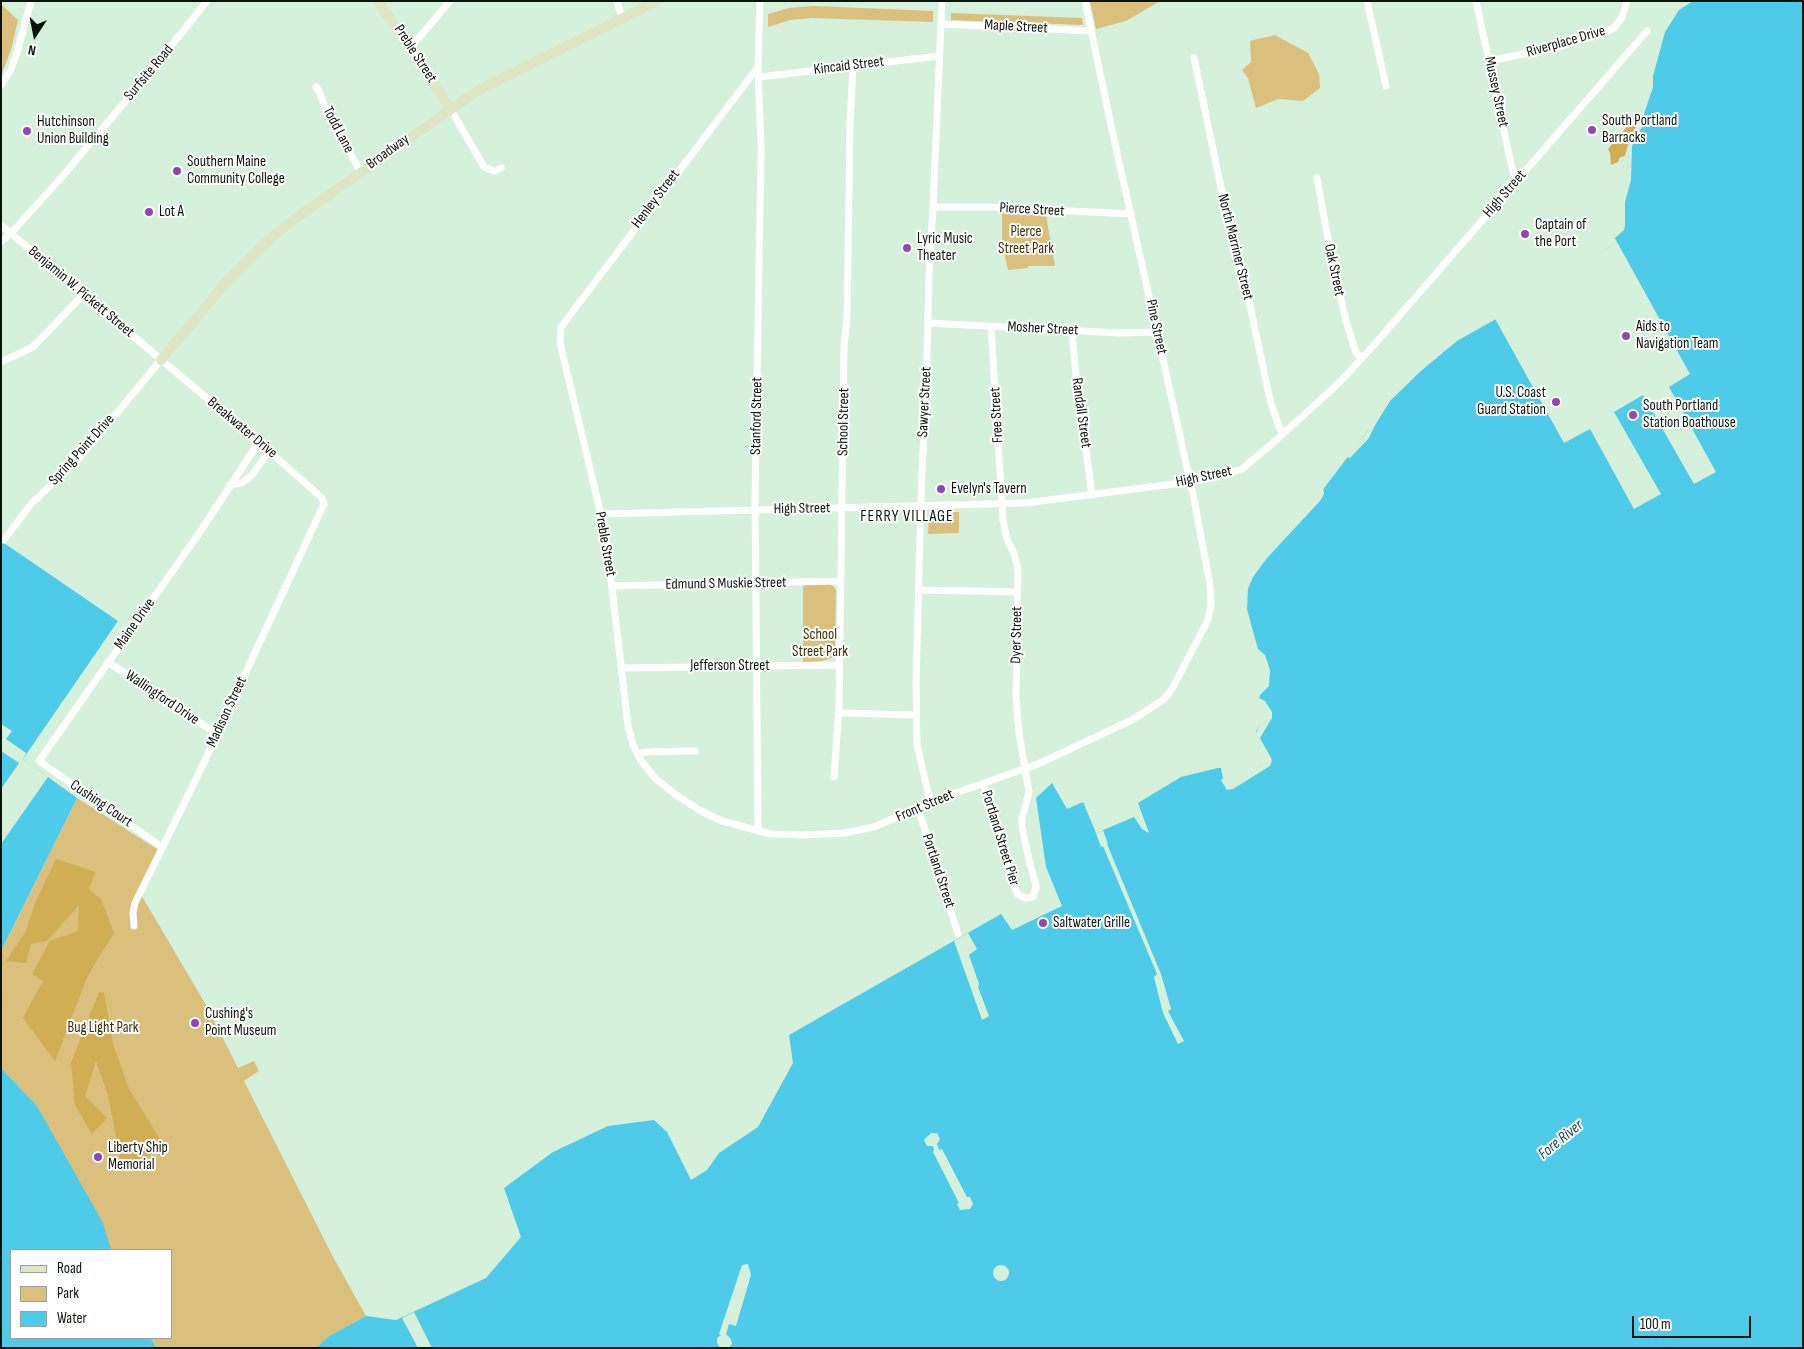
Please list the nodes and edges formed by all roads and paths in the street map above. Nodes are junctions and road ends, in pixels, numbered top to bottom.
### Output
1 (31, 1) edge
2 (207, 1) edge
3 (378, 1) edge
4 (450, 1) edge
5 (617, 1) edge
6 (657, 1) edge
7 (760, 1) edge
8 (942, 1) edge
9 (1085, 1) edge
10 (1367, 1) edge
11 (1476, 1) edge
12 (1627, 1) edge
13 (622, 18) junction
14 (941, 24) junction
15 (1091, 31) junction
16 (1646, 31) dead end
17 (411, 47) junction
18 (939, 56) junction
19 (1194, 58) dead end
20 (1489, 60) junction
21 (853, 66) junction
22 (758, 67) junction
23 (759, 77) junction
24 (1, 85) edge
25 (1386, 86) dead end
26 (316, 87) dead end
27 (450, 108) junction
28 (500, 168) dead end
29 (361, 172) junction
30 (1316, 178) dead end
31 (1516, 182) junction
32 (933, 207) junction
33 (1131, 214) junction
34 (1, 225) edge
35 (12, 233) junction
36 (1, 242) edge
37 (84, 294) junction
38 (928, 323) junction
39 (991, 327) junction
40 (1072, 331) junction
41 (1157, 332) junction
42 (559, 335) joint
43 (1362, 358) junction
44 (161, 360) junction
45 (1, 362) edge
46 (1283, 433) junction
47 (259, 442) junction
48 (269, 451) junction
49 (1190, 482) junction
50 (230, 485) junction
51 (1092, 495) junction
52 (322, 498) joint
53 (1002, 504) junction
54 (921, 505) junction
55 (843, 508) junction
56 (755, 509) junction
57 (601, 514) junction
58 (4, 540) dead end
59 (840, 581) junction
60 (756, 583) junction
61 (612, 586) junction
62 (919, 590) junction
63 (1017, 592) junction
64 (1192, 651) joint
65 (108, 662) junction
66 (757, 665) junction
67 (839, 665) junction
68 (622, 668) junction
69 (838, 713) junction
70 (916, 715) junction
71 (217, 734) junction
72 (695, 751) dead end
73 (638, 754) junction
74 (38, 761) joint
75 (1024, 768) junction
76 (834, 777) dead end
77 (984, 783) junction
78 (930, 802) junction
79 (918, 808) junction
80 (758, 831) junction
81 (162, 847) junction
82 (134, 926) dead end
83 (958, 934) dead end

1 - 24 street
2 - 35 street, Surfsite Road
3 - 17 street, Preble Street
4 - 17 street
5 - 13 street
6 - 13 street, Broadway
7 - 22 street, Stanford Street
8 - 14 street, Sawyer Street
9 - 15 street, Pine Street
10 - 25 street
11 - 20 street, Mussey Street
12 - 20 street, Riverplace Drive
13 - 27 street, Broadway
14 - 15 street, Maple Street
14 - 18 street, Sawyer Street
15 - 33 street, Pine Street
16 - 31 street, High Street
17 - 27 street, Preble Street
18 - 21 street, Kincaid Street
18 - 32 street, Sawyer Street
19 - 46 street, North Marriner Street
20 - 31 street, Mussey Street
21 - 23 street, Kincaid Street
21 - 55 street, School Street
22 - 23 street, Stanford Street
22 - 42 street, Henley Street
23 - 56 street, Stanford Street
26 - 29 street, Todd Lane
27 - 28 street
27 - 29 street, Broadway
29 - 44 street, Broadway
30 - 43 street, Oak Street
31 - 43 street, High Street
32 - 33 street, Pierce Street
32 - 38 street, Sawyer Street
33 - 41 street, Pine Street
34 - 35 street, Benjamin W. Pickett Street
35 - 36 street, Surfsite Road
35 - 37 street, Benjamin W. Pickett Street
37 - 44 street, Benjamin W. Pickett Street
37 - 45 street
38 - 39 street, Mosher Street
38 - 54 street, Sawyer Street
39 - 40 street, Mosher Street
39 - 53 street, Free Street
40 - 41 street, Mosher Street
40 - 51 street, Randall Street
41 - 49 street, Pine Street
42 - 57 street, Preble Street
43 - 46 street, High Street
44 - 47 street, Breakwater Drive
44 - 58 street, Spring Point Drive
46 - 49 street, High Street
47 - 48 street, Breakwater Drive
47 - 50 street, Maine Drive
48 - 50 street
48 - 52 street, Breakwater Drive
49 - 51 street, High Street
49 - 64 street, Pine Street
50 - 65 street, Maine Drive
51 - 53 street, High Street
52 - 71 street, Madison Street
53 - 54 street, High Street
53 - 63 street, Dyer Street
54 - 55 street, High Street
54 - 62 street, Sawyer Street
55 - 56 street, High Street
55 - 59 street, School Street
56 - 57 street, High Street
56 - 60 street, Stanford Street
57 - 61 street, Preble Street
59 - 60 street, Edmund S Muskie Street
59 - 67 street, School Street
60 - 61 street, Edmund S Muskie Street
60 - 66 street, Stanford Street
61 - 68 street, Preble Street
62 - 63 street
62 - 70 street, Sawyer Street
63 - 75 street, Dyer Street
64 - 75 street, Front Street
65 - 71 street, Wallingford Drive
65 - 74 street, Maine Drive
66 - 67 street, Jefferson Street
66 - 68 street, Jefferson Street
66 - 80 street, Stanford Street
67 - 69 street, School Street
68 - 73 street, Preble Street
69 - 70 street
69 - 76 street, School Street
70 - 78 street, Sawyer Street
71 - 81 street, Madison Street
72 - 73 street
73 - 80 street, Front Street
74 - 81 street, Cushing Court
75 - 77 street, Front Street
75 - 77 street, Portland Street Pier
77 - 78 street, Front Street
78 - 79 street, Front Street
79 - 80 street, Front Street
79 - 83 street, Portland Street
81 - 82 street, Madison Street

